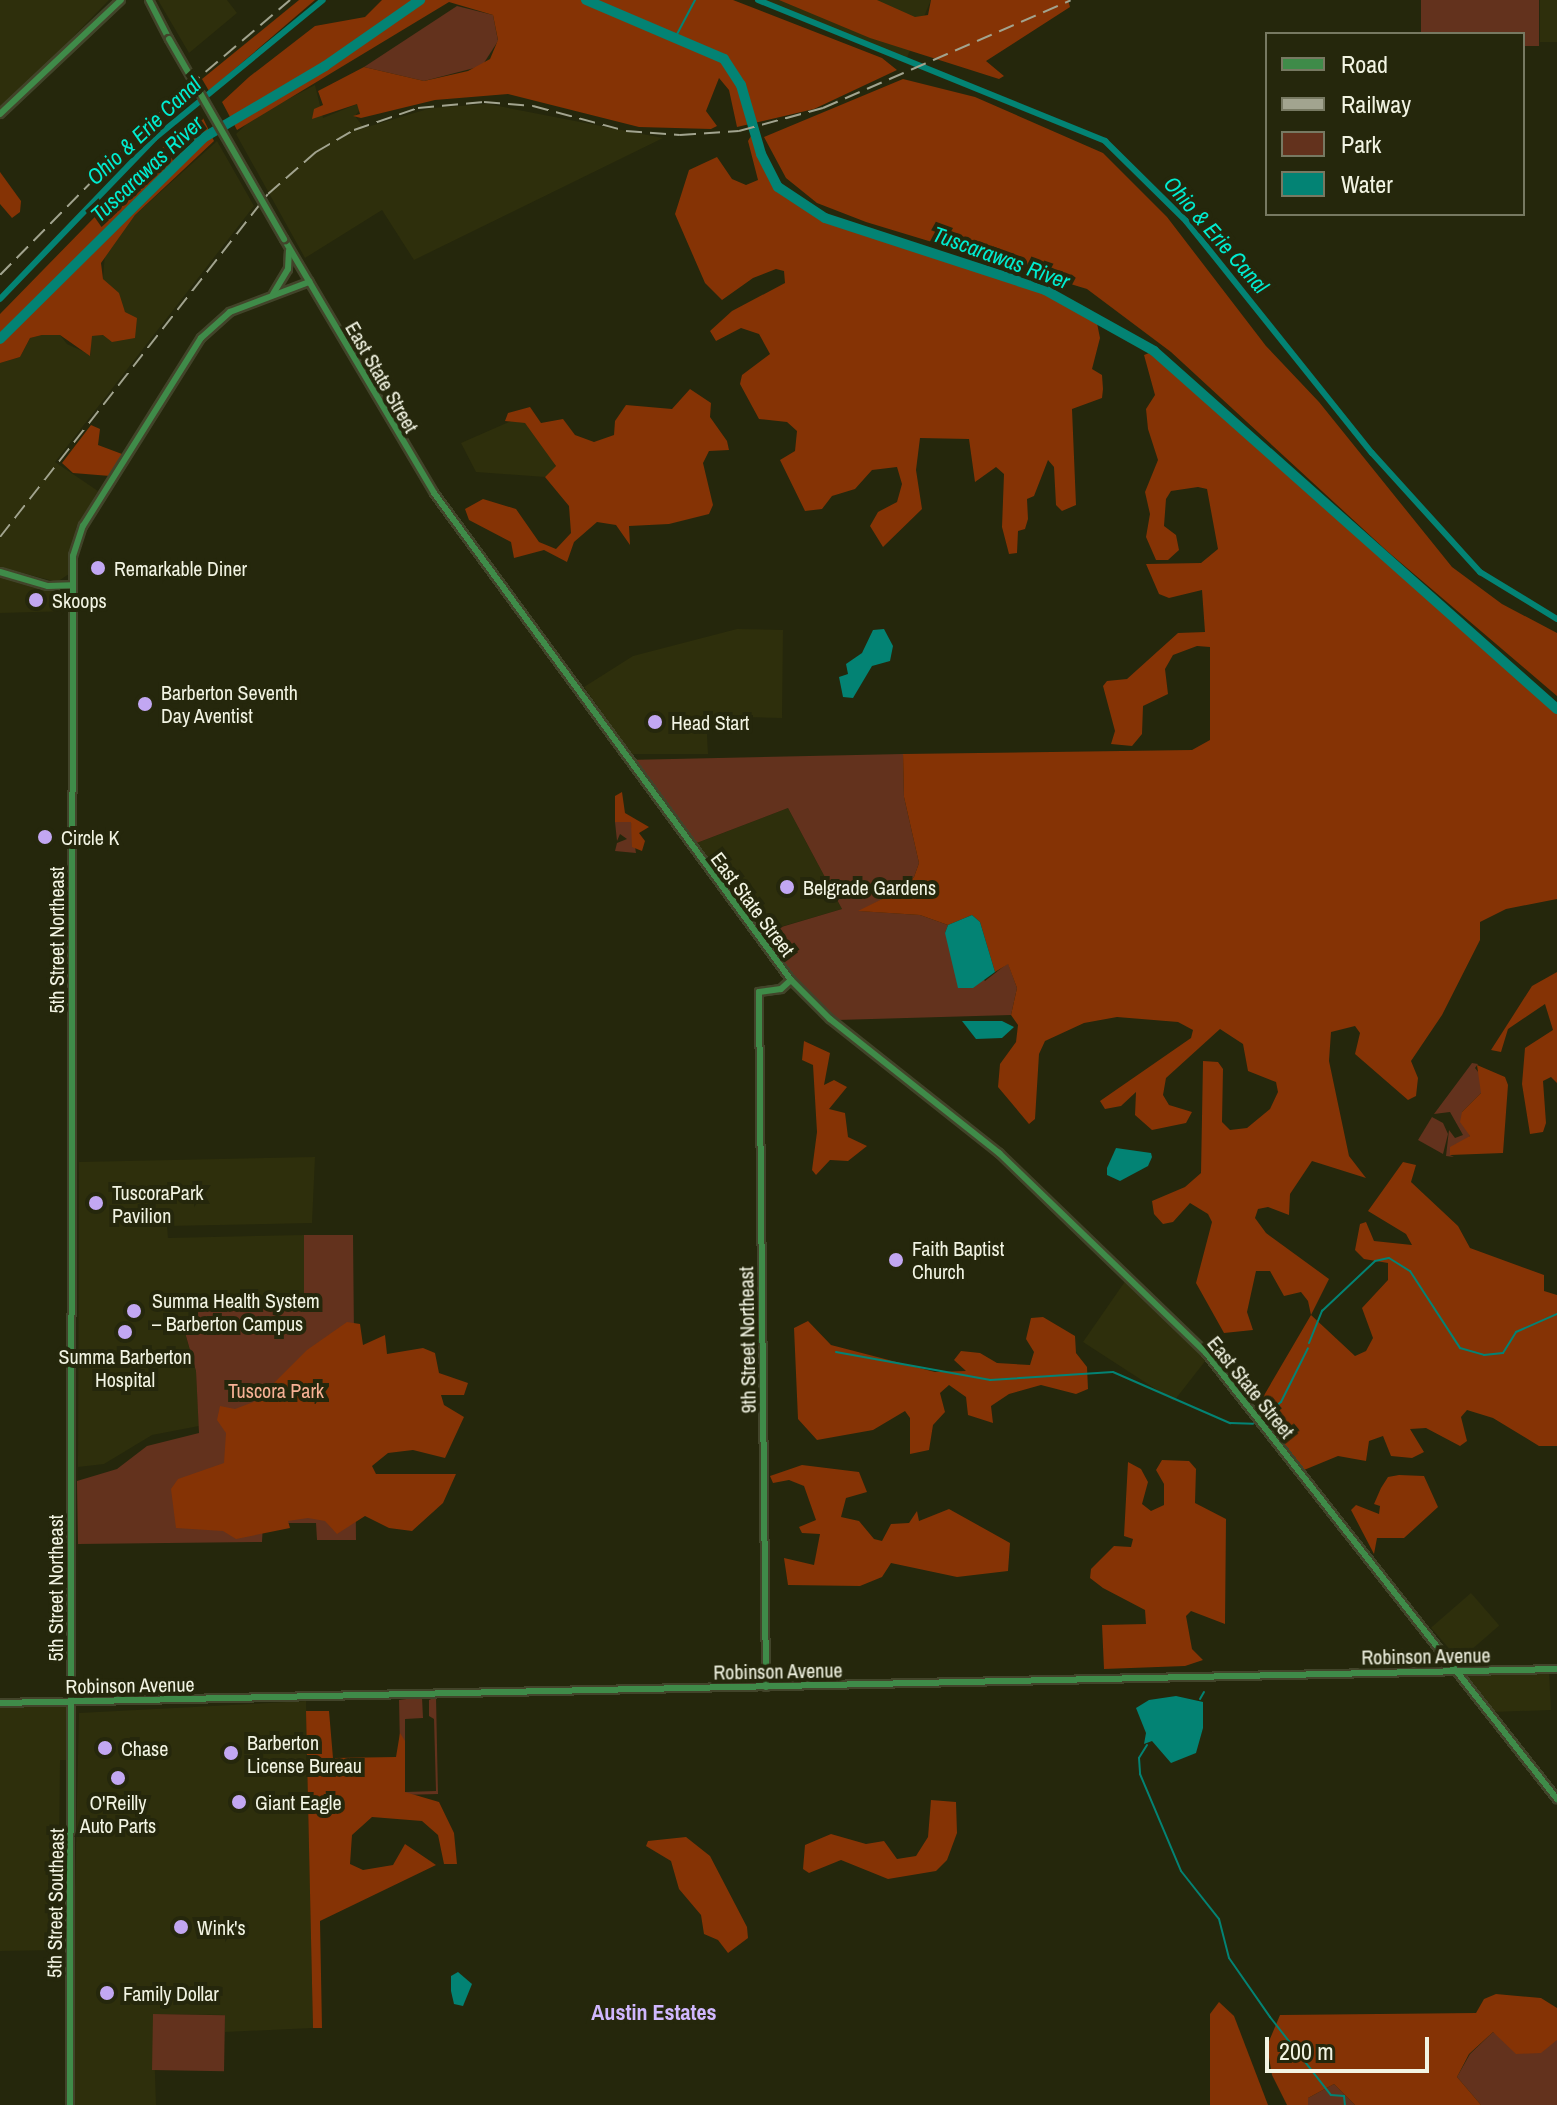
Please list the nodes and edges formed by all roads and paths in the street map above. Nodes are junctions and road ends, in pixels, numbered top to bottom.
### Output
1 (121, 0) edge
2 (149, 0) edge
3 (0, 114) edge
4 (289, 247) junction
5 (309, 282) junction
6 (273, 294) junction
7 (0, 572) edge
8 (71, 585) junction
9 (791, 980) junction
10 (1557, 1669) edge
11 (1457, 1671) junction
12 (766, 1687) junction
13 (71, 1702) junction
14 (0, 1703) edge
15 (1557, 1799) edge
16 (70, 2105) edge

1 - 3 main road
2 - 4 main road, East State Street, bridge
4 - 5 main road, East State Street
4 - 6 main road
5 - 6 main road, 5th Street Northeast
5 - 9 main road, East State Street
6 - 8 main road, 5th Street Northeast
7 - 8 main road
8 - 13 main road, 5th Street Northeast
9 - 11 main road, East State Street
9 - 12 main road, 9th Street Northeast
10 - 11 main road, Robinson Avenue
11 - 12 main road, Robinson Avenue
11 - 15 main road, East State Street
12 - 13 main road, Robinson Avenue
13 - 14 main road, Robinson Avenue
13 - 16 main road, 5th Street Southeast

